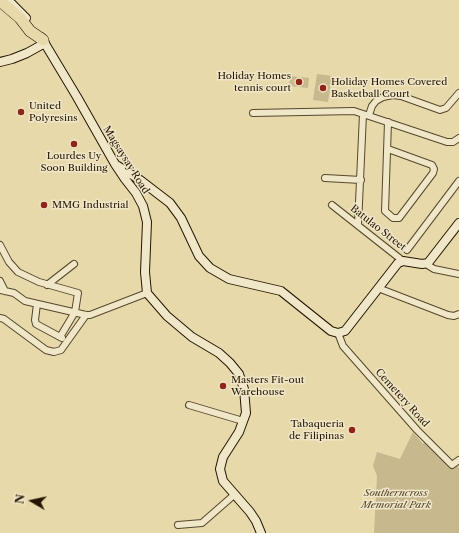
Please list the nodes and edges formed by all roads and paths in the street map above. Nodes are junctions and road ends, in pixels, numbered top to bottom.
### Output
1 (8, 0) edge
2 (0, 1) edge
3 (31, 28) junction
4 (44, 41) junction
5 (0, 62) edge
6 (459, 92) edge
7 (253, 113) dead end
8 (366, 114) junction
9 (388, 122) junction
10 (459, 138) edge
11 (388, 149) junction
12 (115, 164) junction
13 (325, 178) dead end
14 (361, 180) junction
15 (459, 180) edge
16 (332, 205) dead end
17 (459, 223) edge
18 (358, 225) junction
19 (0, 245) edge
20 (407, 250) dead end
21 (2, 252) edge
22 (403, 261) junction
23 (74, 264) dead end
24 (426, 264) junction
25 (458, 273) edge
26 (0, 281) edge
27 (47, 285) junction
28 (378, 288) junction
29 (3, 291) edge
30 (147, 293) junction
31 (37, 304) junction
32 (75, 312) junction
33 (459, 314) edge
34 (86, 315) junction
35 (0, 318) edge
36 (338, 333) junction
37 (189, 406) dead end
38 (243, 421) junction
39 (459, 460) edge
40 (234, 494) junction
41 (178, 525) dead end
42 (260, 533) edge

1 - 3 main road
2 - 3 highway
3 - 4 highway
4 - 5 main road
4 - 12 main road, Magsaysay Road
6 - 8 street
7 - 8 street
8 - 9 street
8 - 14 street
9 - 10 street
9 - 11 street
11 - 11 street
12 - 30 main road, Magsaysay Road
12 - 36 main road
13 - 14 street
14 - 18 street
15 - 20 street
16 - 18 street, Batulao Street
17 - 24 main road
18 - 22 street, Batulao Street
19 - 21 street
21 - 27 street
22 - 24 main road, Batulao Street
22 - 28 main road
23 - 27 street
24 - 25 street, Batulao Street
26 - 29 street
27 - 32 street
28 - 33 street
28 - 36 main road
29 - 31 street
30 - 34 street
30 - 38 main road
31 - 32 street
31 - 32 street
32 - 34 street
34 - 35 street
36 - 39 street, Cemetery Road
37 - 38 street
38 - 40 main road
40 - 41 street
40 - 42 main road

